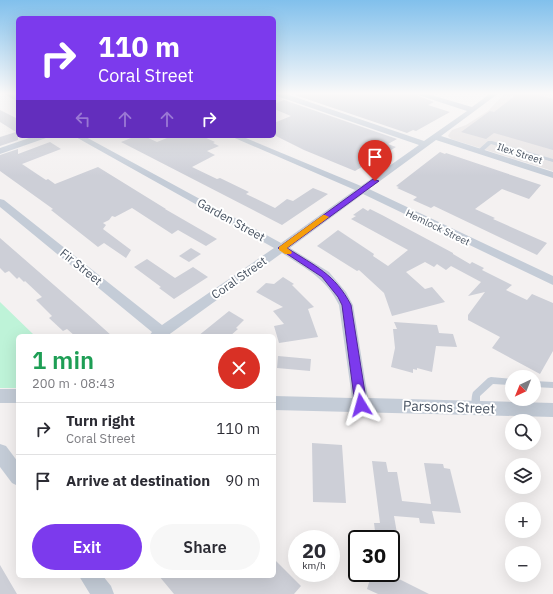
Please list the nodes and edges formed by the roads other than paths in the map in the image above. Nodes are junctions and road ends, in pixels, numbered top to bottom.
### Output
1 (357, 121) edge
2 (458, 121) edge
3 (435, 137) junction
4 (36, 138) edge
5 (82, 138) edge
6 (239, 138) edge
7 (426, 144) junction
8 (0, 151) edge
9 (480, 151) junction
10 (553, 162) edge
11 (553, 175) edge
12 (363, 190) junction
13 (0, 202) edge
14 (282, 248) junction
15 (553, 281) edge
16 (159, 334) edge
17 (505, 381) edge
18 (541, 384) edge
19 (553, 385) edge
20 (276, 403) edge
21 (361, 405) junction
22 (476, 408) junction
23 (553, 410) edge
24 (0, 452) edge
25 (16, 474) edge
26 (91, 578) edge
27 (103, 594) edge

1 - 7 street
2 - 3 street, Coral Street
3 - 7 street, Coral Street
3 - 9 street, Ilex Street
4 - 8 street
5 - 14 street, Garden Street
6 - 12 street, Hemlock Street
7 - 12 street, Coral Street
9 - 10 lane
9 - 11 street, Ilex Street
12 - 14 street, Coral Street
12 - 15 street, Hemlock Street
13 - 16 street, Fir Street
14 - 16 street, Coral Street
14 - 21 street, Garden Street
17 - 22 lane
18 - 19 lane
20 - 21 street, Parsons Street
21 - 22 street, Parsons Street
22 - 23 street, Parsons Street
24 - 25 street
26 - 27 street

